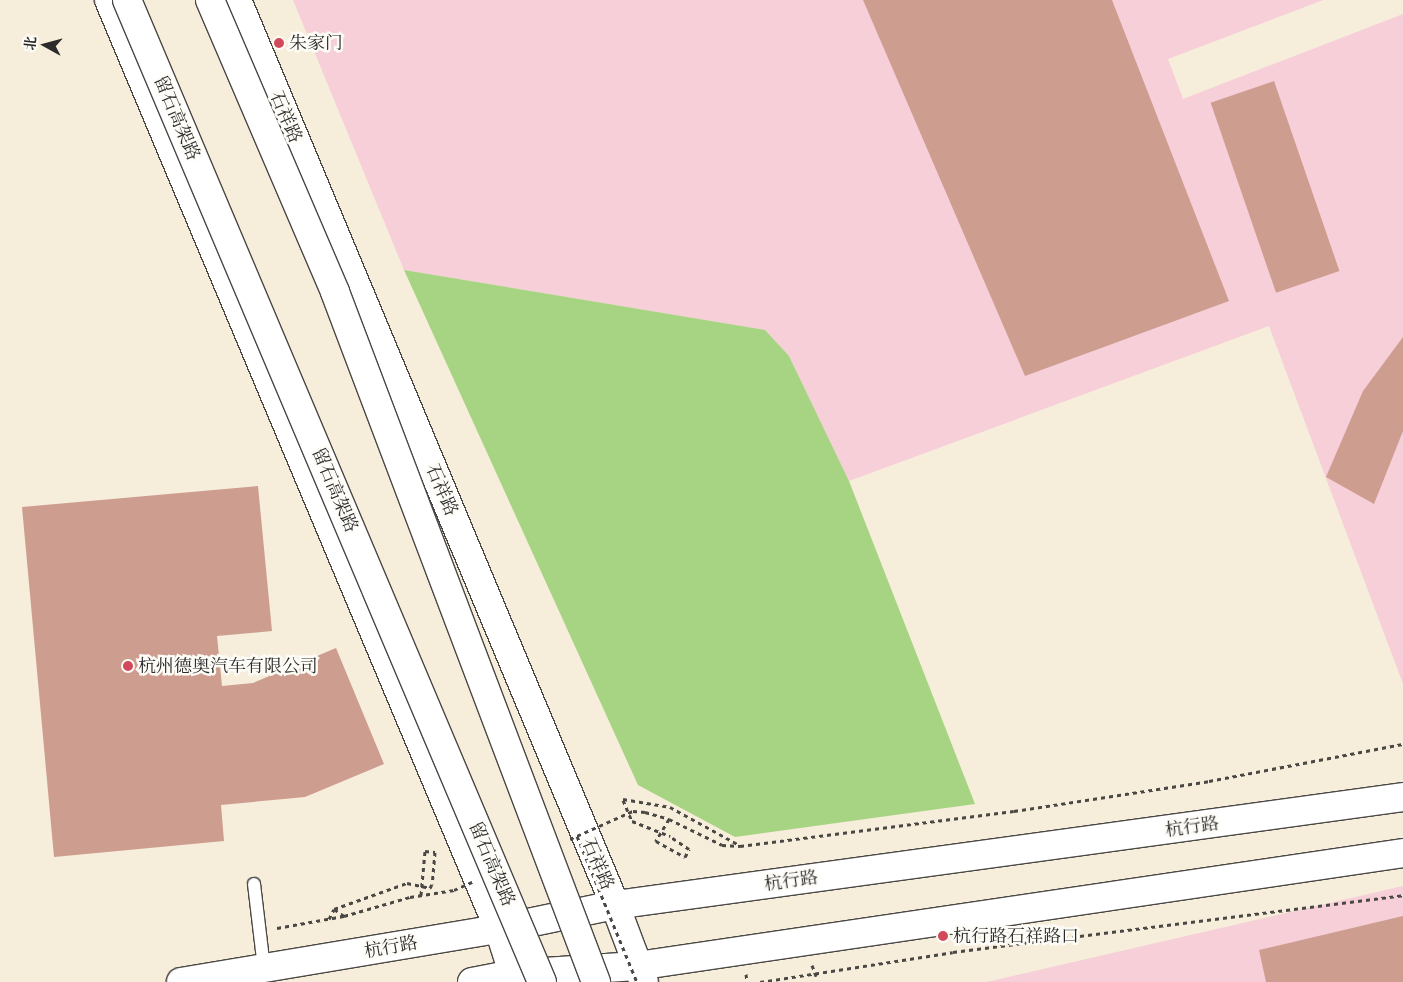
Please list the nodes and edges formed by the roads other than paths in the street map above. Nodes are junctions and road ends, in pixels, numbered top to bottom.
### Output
1 (109, 0) edge
2 (127, 0) edge
3 (210, 0) edge
4 (237, 0) edge
5 (1403, 797) edge
6 (1403, 853) edge
7 (254, 884) dead end
8 (615, 905) junction
9 (499, 929) junction
10 (264, 968) junction
11 (515, 978) edge
12 (642, 978) edge
13 (181, 982) edge
14 (472, 982) edge
15 (542, 982) edge
16 (596, 982) edge

1 - 9 main road
2 - 15 main road, 留石高架路, bridge
3 - 16 main road, bridge
4 - 8 main road, 石祥路
5 - 8 main road, 杭行路
6 - 12 main road
7 - 10 lane
8 - 9 main road, 杭行路
8 - 12 main road, 石祥路
9 - 10 main road, 杭行路
9 - 11 main road
10 - 13 main road, 杭行路
11 - 12 main road
11 - 14 main road

